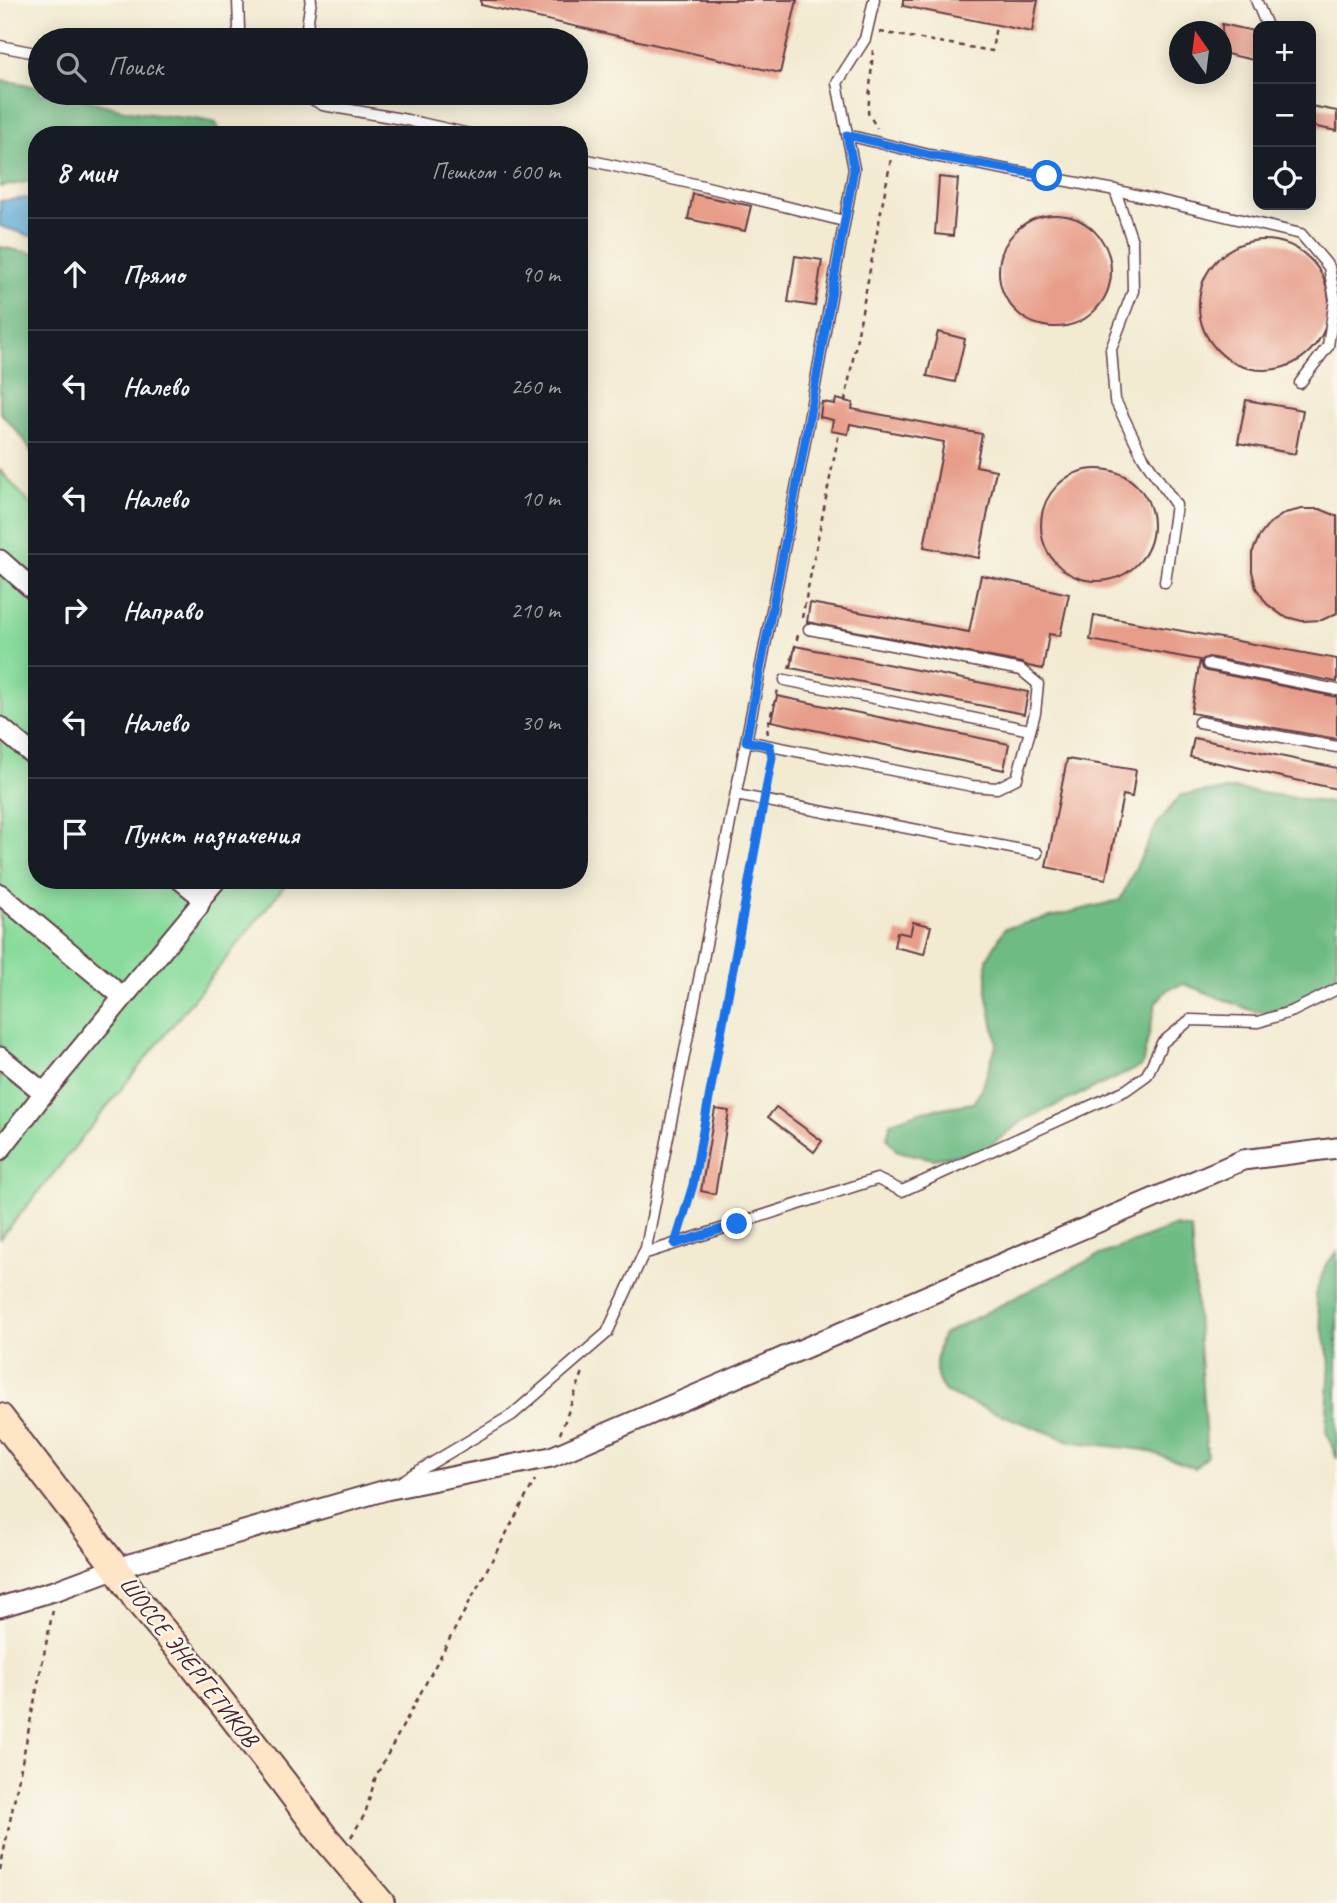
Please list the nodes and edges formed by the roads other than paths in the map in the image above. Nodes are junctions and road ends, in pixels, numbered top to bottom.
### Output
1 (238, 0) edge
2 (311, 0) edge
3 (874, 0) edge
4 (1256, 0) edge
5 (1265, 21) edge
6 (239, 28) edge
7 (306, 28) edge
8 (0, 46) edge
9 (28, 52) edge
10 (323, 105) edge
11 (434, 126) edge
12 (847, 135) junction
13 (588, 160) edge
14 (1115, 190) junction
15 (844, 221) junction
16 (1300, 383) dead end
17 (0, 561) edge
18 (1165, 582) dead end
19 (28, 585) edge
20 (809, 629) dead end
21 (1208, 664) dead end
22 (785, 680) road end
23 (1337, 690) edge
24 (1199, 722) dead end
25 (0, 727) edge
26 (1030, 730) junction
27 (746, 741) junction
28 (1337, 747) edge
29 (28, 750) edge
30 (736, 795) junction
31 (1037, 853) dead end
32 (192, 889) edge
33 (209, 889) edge
34 (0, 894) edge
35 (202, 897) junction
36 (1337, 989) edge
37 (123, 997) junction
38 (0, 1057) edge
39 (44, 1093) junction
40 (1337, 1148) edge
41 (0, 1150) edge
42 (643, 1254) junction
43 (0, 1416) edge
44 (386, 1490) junction
45 (116, 1568) junction
46 (0, 1607) edge
47 (381, 1903) edge

1 - 6 lane
2 - 7 lane
3 - 12 lane
4 - 5 lane
8 - 9 lane
10 - 11 lane
12 - 14 lane
12 - 15 lane
13 - 15 lane
14 - 16 lane
14 - 18 lane
15 - 27 lane
17 - 19 street
20 - 26 lane
21 - 23 lane
22 - 26 lane
24 - 28 lane
25 - 29 street
26 - 27 lane
27 - 30 lane
30 - 31 lane
30 - 42 lane
32 - 35 street
33 - 35 street
34 - 37 street
35 - 37 street
36 - 42 lane
37 - 39 street
38 - 39 street
39 - 41 street
40 - 44 street
42 - 44 lane
43 - 45 main road, ШОССЕ ЭНЕРГЕТИКОВ
44 - 45 street
45 - 46 street
45 - 47 main road, ШОССЕ ЭНЕРГЕТИКОВ

